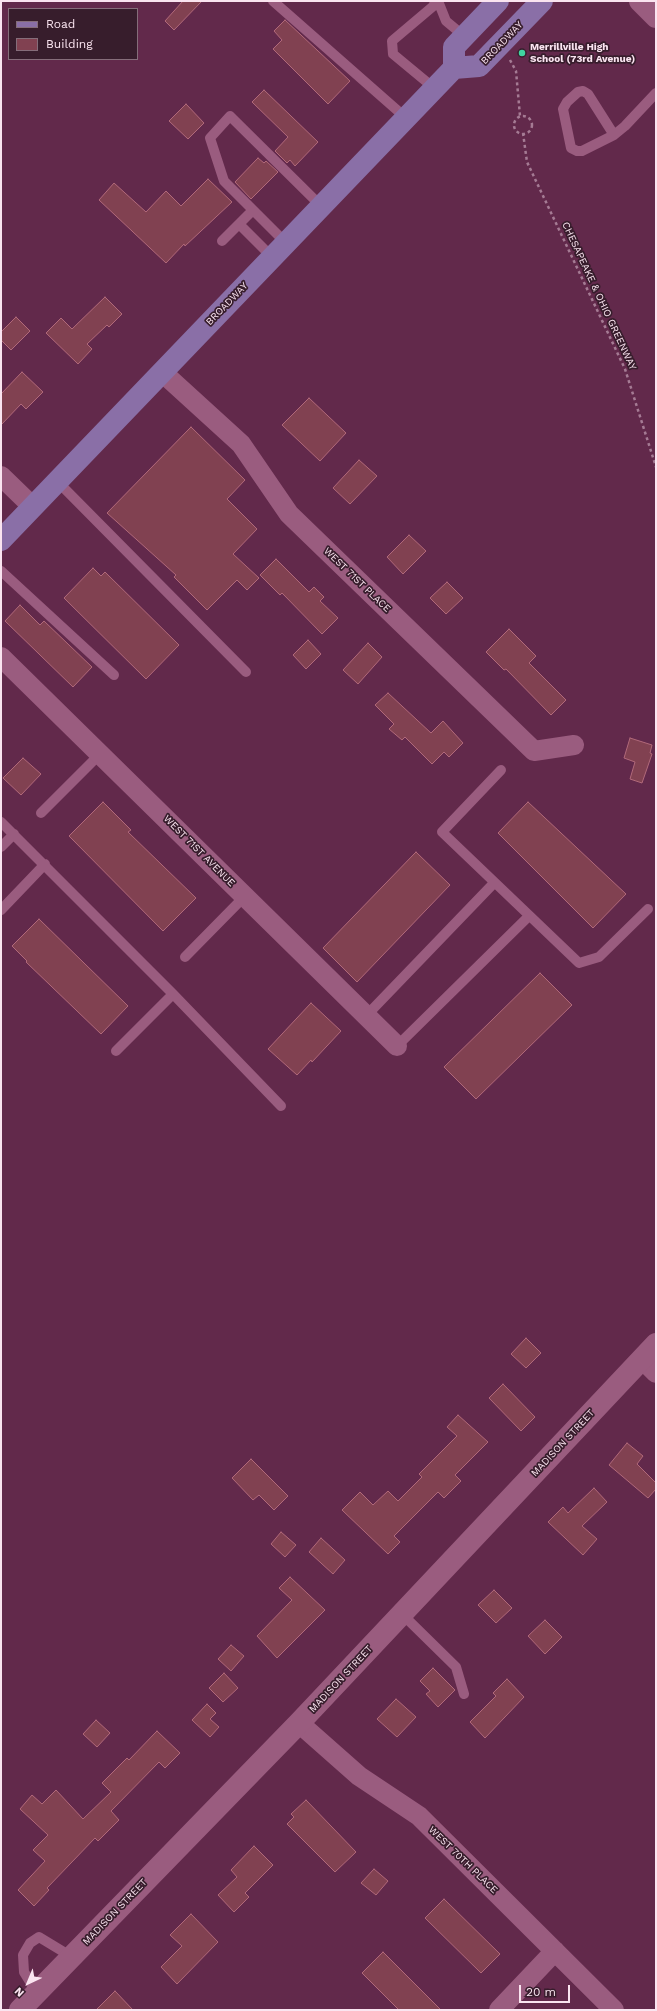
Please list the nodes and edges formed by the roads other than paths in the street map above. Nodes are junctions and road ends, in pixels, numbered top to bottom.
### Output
1 (273, 1) edge
2 (498, 1) edge
3 (542, 1) edge
4 (436, 2) edge
5 (464, 36) junction
6 (454, 68) junction
7 (434, 88) junction
8 (656, 93) edge
9 (406, 118) junction
10 (614, 135) junction
11 (321, 206) junction
12 (253, 210) junction
13 (240, 224) junction
14 (222, 241) dead end
15 (279, 250) junction
16 (162, 372) junction
17 (1, 476) edge
18 (57, 481) junction
19 (32, 507) junction
20 (1, 540) edge
21 (1, 571) edge
22 (1, 657) edge
23 (246, 672) dead end
24 (114, 675) dead end
25 (574, 745) dead end
26 (100, 754) junction
27 (501, 770) dead end
28 (41, 813) dead end
29 (1, 822) edge
30 (14, 834) junction
31 (1, 847) edge
32 (45, 864) junction
33 (494, 883) junction
34 (245, 896) junction
35 (648, 909) dead end
36 (1, 910) edge
37 (529, 916) junction
38 (185, 957) dead end
39 (173, 994) junction
40 (366, 1016) junction
41 (397, 1046) joint
42 (116, 1050) dead end
43 (281, 1106) dead end
44 (651, 1359) edge
45 (402, 1614) junction
46 (464, 1694) dead end
47 (299, 1724) junction
48 (555, 1951) junction
49 (72, 1957) junction
50 (37, 1992) junction
51 (20, 2010) edge
52 (499, 2010) edge
53 (614, 2010) edge

1 - 9 lane
2 - 5 main road
3 - 6 main road, BROADWAY
4 - 5 lane
4 - 7 lane
5 - 6 main road
6 - 7 main road, BROADWAY
7 - 9 main road, BROADWAY
8 - 10 lane
9 - 11 main road, BROADWAY
10 - 10 lane
11 - 12 lane
11 - 15 main road, BROADWAY
12 - 13 lane
12 - 15 lane
13 - 14 lane
13 - 15 lane
15 - 16 main road, BROADWAY
16 - 18 main road, BROADWAY
16 - 25 street, WEST 71ST PLACE
17 - 19 street
18 - 19 main road, BROADWAY
18 - 23 lane
19 - 20 main road, BROADWAY
21 - 24 lane
22 - 26 street, WEST 71ST AVENUE
26 - 28 lane
26 - 34 street, WEST 71ST AVENUE
27 - 33 lane
29 - 30 lane
30 - 31 lane
30 - 32 lane
32 - 36 lane
32 - 39 lane
33 - 37 lane
33 - 40 lane
34 - 38 lane
34 - 40 street, WEST 71ST AVENUE
35 - 37 lane
37 - 41 lane
39 - 42 lane
39 - 43 lane
40 - 41 street, WEST 71ST AVENUE
44 - 45 street, MADISON STREET
45 - 46 lane
45 - 47 street, MADISON STREET
47 - 48 street, WEST 70TH PLACE
47 - 49 street, MADISON STREET
48 - 52 street
48 - 53 street, WEST 70TH PLACE
49 - 50 street, MADISON STREET
49 - 50 lane
50 - 51 street, MADISON STREET

